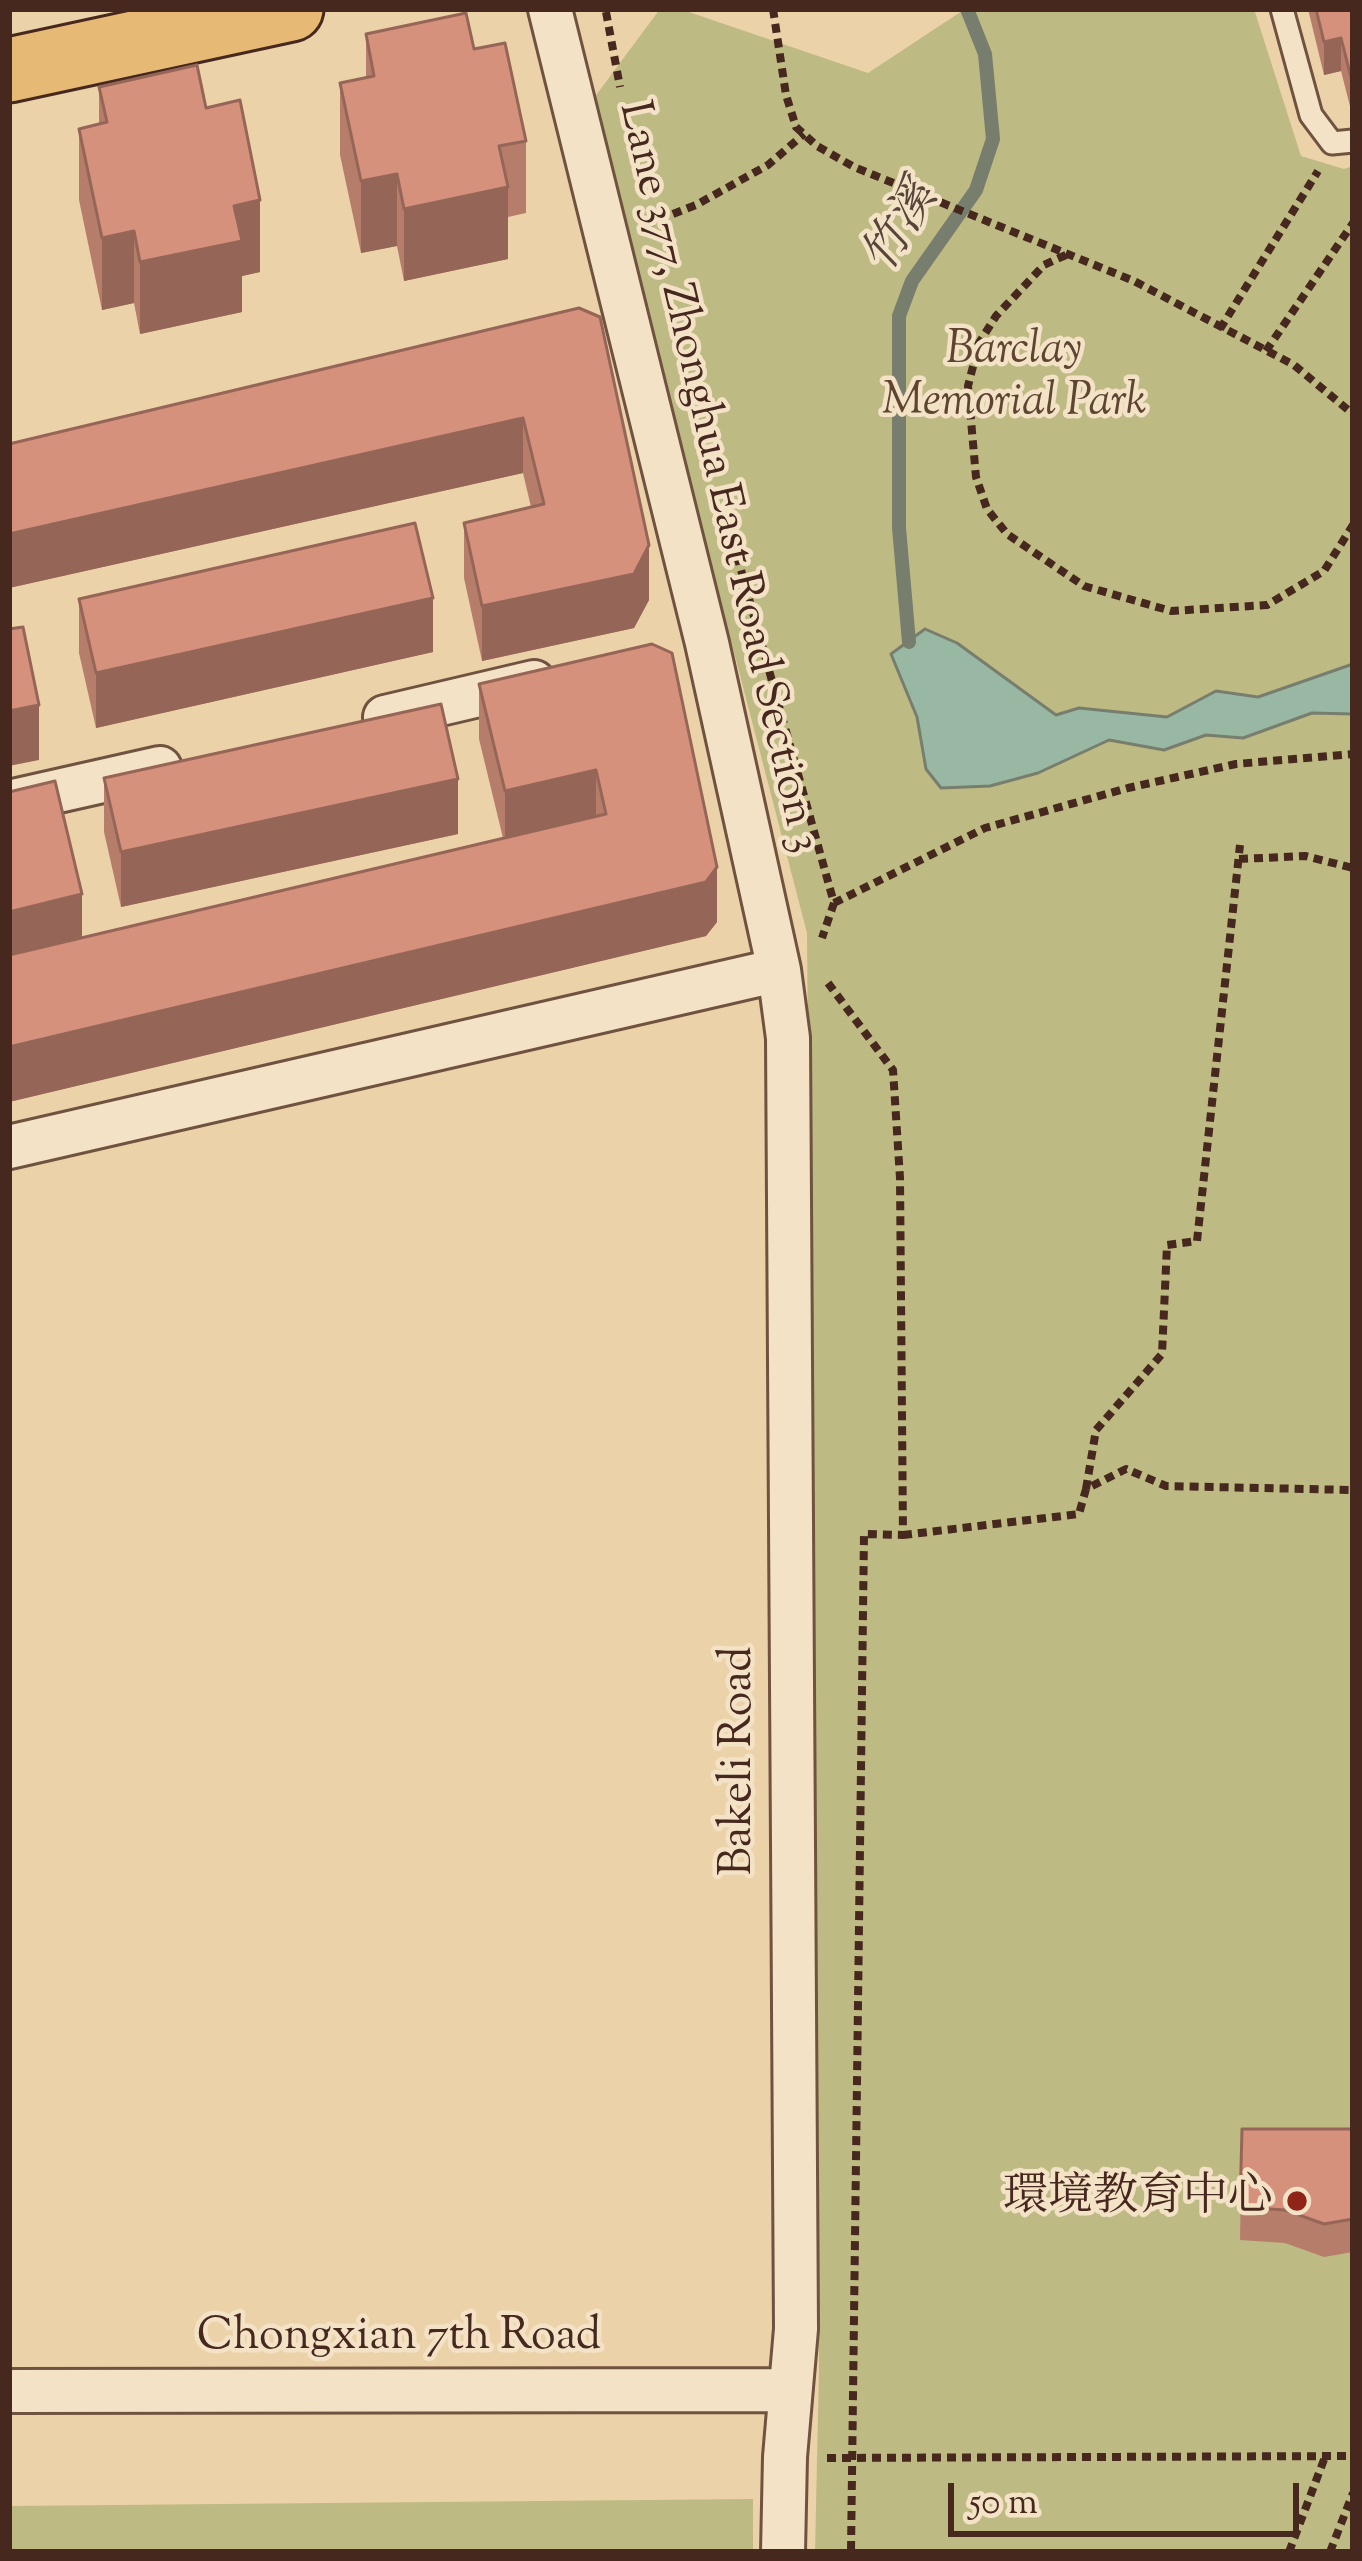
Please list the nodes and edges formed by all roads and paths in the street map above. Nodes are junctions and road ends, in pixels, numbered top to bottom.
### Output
1 (291, 9) edge
2 (550, 9) edge
3 (773, 9) edge
4 (1282, 9) edge
5 (606, 12) dead end
6 (9, 70) edge
7 (621, 98) dead end
8 (804, 134) junction
9 (1343, 142) edge
10 (640, 204) dead end
11 (1353, 223) edge
12 (644, 225) junction
13 (651, 248) dead end
14 (1066, 255) junction
15 (1220, 329) junction
16 (1266, 351) junction
17 (1353, 414) edge
18 (727, 519) dead end
19 (1353, 525) edge
20 (707, 643) junction
21 (661, 654) edge
22 (567, 675) edge
23 (335, 728) edge
24 (1353, 754) edge
25 (195, 760) edge
26 (9, 802) edge
27 (1240, 844) dead end
28 (1239, 859) junction
29 (1353, 868) edge
30 (834, 903) junction
31 (822, 938) dead end
32 (779, 970) junction
33 (828, 983) dead end
34 (9, 1147) edge
35 (1086, 1489) junction
36 (1353, 1490) edge
37 (903, 1535) junction
38 (789, 2390) junction
39 (9, 2391) edge
40 (1353, 2456) edge
41 (1325, 2457) junction
42 (849, 2460) junction
43 (1353, 2493) edge
44 (783, 2552) edge
45 (850, 2552) edge
46 (1289, 2552) edge
47 (1330, 2552) edge

1 - 6 main road
2 - 20 street, Lane 377, Zhonghua East Road Section 3
3 - 8 path
4 - 9 lane
5 - 7 path
8 - 12 path
8 - 14 path
9 - 15 path
10 - 12 path
11 - 16 path
12 - 13 path
14 - 15 path
14 - 19 path
15 - 16 path
16 - 17 path
18 - 30 path
20 - 21 street
20 - 32 street, Lane 377, Zhonghua East Road Section 3
22 - 23 street
24 - 30 path
25 - 26 street
27 - 28 path
28 - 29 path
28 - 35 path
30 - 31 path
32 - 34 street
32 - 38 street, Bakeli Road
33 - 37 path
35 - 36 path
35 - 37 path
37 - 42 path
38 - 39 street, Chongxian 7th Road
38 - 44 street, Bakeli Road
40 - 41 path
41 - 42 path
41 - 46 path
42 - 45 path
43 - 47 path

